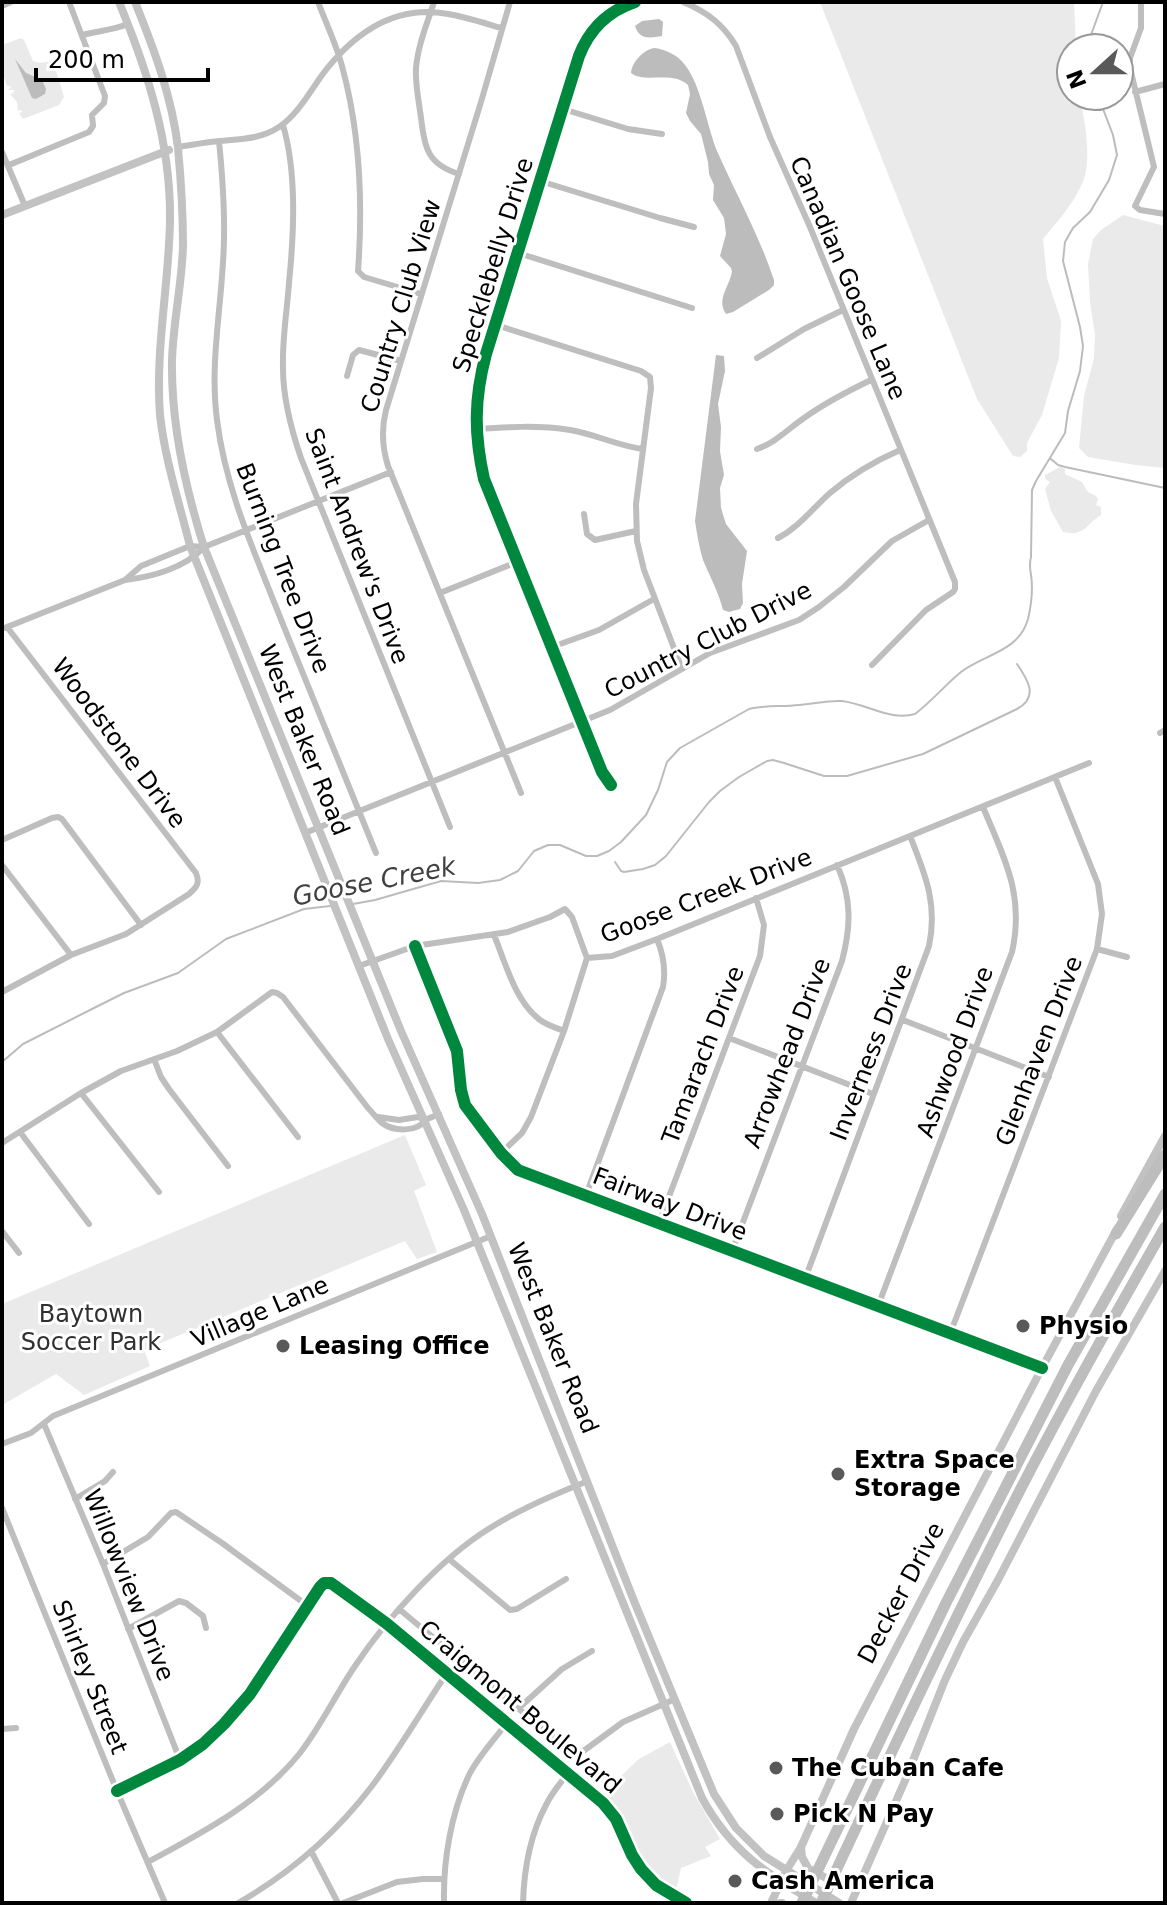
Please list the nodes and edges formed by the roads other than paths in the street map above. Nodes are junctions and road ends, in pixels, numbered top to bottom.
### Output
1 (11, 2) edge
2 (69, 2) edge
3 (119, 2) edge
4 (135, 2) edge
5 (318, 2) edge
6 (434, 2) edge
7 (510, 2) edge
8 (635, 2) edge
9 (683, 2) edge
10 (1141, 2) edge
11 (2, 6) edge
12 (430, 12) junction
13 (142, 19) junction
14 (128, 24) junction
15 (501, 28) junction
16 (82, 35) junction
17 (1135, 48) edge
18 (338, 55) junction
19 (1165, 84) edge
20 (1135, 92) joint
21 (563, 109) junction
22 (283, 125) junction
23 (662, 134) dead end
24 (219, 141) junction
25 (178, 147) junction
26 (164, 151) junction
27 (2, 152) edge
28 (9, 165) junction
29 (459, 174) junction
30 (540, 181) junction
31 (25, 206) junction
32 (1165, 214) edge
33 (2, 215) edge
34 (694, 227) dead end
35 (518, 253) junction
36 (165, 289) junction
37 (179, 290) junction
38 (421, 294) junction
39 (692, 308) dead end
40 (843, 310) junction
41 (496, 325) junction
42 (757, 358) dead end
43 (401, 361) junction
44 (347, 376) dead end
45 (871, 380) junction
46 (161, 416) junction
47 (175, 416) junction
48 (476, 429) junction
49 (643, 449) junction
50 (757, 449) dead end
51 (900, 450) junction
52 (391, 472) junction
53 (318, 501) junction
54 (584, 514) dead end
55 (929, 520) junction
56 (245, 531) junction
57 (636, 531) junction
58 (778, 538) dead end
59 (190, 546) junction
60 (204, 547) junction
61 (194, 558) junction
62 (517, 562) junction
63 (125, 580) junction
64 (440, 593) junction
65 (654, 599) junction
66 (5, 628) edge
67 (552, 647) junction
68 (247, 654) junction
69 (235, 659) junction
70 (872, 665) dead end
71 (682, 669) junction
72 (581, 721) junction
73 (505, 752) junction
74 (1089, 763) dead end
75 (1055, 777) junction
76 (432, 782) junction
77 (611, 785) dead end
78 (521, 793) dead end
79 (983, 807) junction
80 (359, 811) junction
81 (450, 827) dead end
82 (319, 828) junction
83 (305, 833) junction
84 (910, 836) junction
85 (2, 840) edge
86 (376, 853) dead end
87 (2, 865) edge
88 (837, 865) junction
89 (756, 898) junction
90 (141, 925) junction
91 (494, 935) junction
92 (657, 939) junction
93 (415, 946) junction
94 (1097, 949) junction
95 (71, 955) junction
96 (1127, 957) dead end
97 (587, 958) junction
98 (372, 961) junction
99 (359, 966) junction
100 (2, 992) edge
101 (903, 1020) junction
102 (564, 1031) junction
103 (217, 1032) junction
104 (729, 1038) junction
105 (977, 1048) junction
106 (154, 1059) junction
107 (802, 1066) junction
108 (1049, 1077) junction
109 (81, 1093) junction
110 (873, 1094) junction
111 (439, 1114) junction
112 (425, 1120) junction
113 (20, 1132) junction
114 (1165, 1136) edge
115 (298, 1137) dead end
116 (2, 1143) edge
117 (501, 1153) junction
118 (1165, 1155) edge
119 (228, 1166) dead end
120 (159, 1192) dead end
121 (1165, 1194) edge
122 (586, 1195) junction
123 (659, 1223) junction
124 (89, 1224) dead end
125 (1165, 1227) edge
126 (2, 1231) edge
127 (1116, 1234) junction
128 (491, 1236) junction
129 (476, 1242) junction
130 (732, 1251) junction
131 (19, 1253) dead end
132 (1165, 1271) edge
133 (805, 1279) junction
134 (878, 1306) junction
135 (950, 1334) junction
136 (538, 1354) junction
137 (524, 1359) junction
138 (1042, 1368) junction
139 (44, 1424) junction
140 (2, 1444) edge
141 (113, 1472) dead end
142 (588, 1481) junction
143 (575, 1486) junction
144 (75, 1499) junction
145 (2, 1508) edge
146 (449, 1559) junction
147 (103, 1564) junction
148 (566, 1579) dead end
149 (634, 1601) junction
150 (623, 1605) junction
151 (308, 1606) junction
152 (399, 1609) junction
153 (386, 1623) junction
154 (206, 1628) dead end
155 (128, 1629) junction
156 (592, 1651) dead end
157 (447, 1673) junction
158 (675, 1699) junction
159 (662, 1704) junction
160 (519, 1708) junction
161 (506, 1724) junction
162 (16, 1728) dead end
163 (2, 1729) edge
164 (180, 1760) junction
165 (700, 1762) junction
166 (688, 1767) junction
167 (567, 1774) junction
168 (117, 1791) junction
169 (801, 1847) junction
170 (311, 1851) junction
171 (148, 1862) junction
172 (786, 1871) junction
173 (444, 1879) junction
174 (860, 1879) junction
175 (781, 1883) junction
176 (250, 1900) edge
177 (165, 1903) edge
178 (238, 1903) edge
179 (341, 1903) edge
180 (444, 1903) edge
181 (523, 1903) edge
182 (686, 1903) edge
183 (771, 1903) edge
184 (802, 1903) edge
185 (818, 1903) edge
186 (839, 1903) edge
187 (851, 1903) edge

1 - 11 street
2 - 16 street
3 - 14 main road, West Baker Road
4 - 13 main road, West Baker Road
5 - 18 street
6 - 12 street
7 - 15 street, Country Club View
8 - 21 street, Specklebelly Drive
9 - 40 street, Canadian Goose Lane
10 - 17 street
12 - 15 street
12 - 18 street
12 - 29 street
13 - 14 main road
13 - 25 main road, West Baker Road
14 - 16 street
14 - 26 main road, West Baker Road
15 - 29 street, Country Club View
16 - 28 street
18 - 22 street
18 - 38 street
19 - 20 street
20 - 32 street
21 - 23 street
21 - 30 street, Specklebelly Drive
22 - 24 street
22 - 53 street, Saint Andrew's Drive
24 - 25 street
24 - 56 street, Burning Tree Drive
25 - 26 main road
25 - 37 main road, West Baker Road
26 - 31 main road
26 - 36 main road, West Baker Road
27 - 28 street
28 - 31 street
29 - 38 street, Country Club View
30 - 34 street
30 - 35 street, Specklebelly Drive
31 - 33 main road
35 - 39 street
35 - 41 street, Specklebelly Drive
36 - 37 main road
36 - 46 main road, West Baker Road
37 - 47 main road, West Baker Road
38 - 43 street, Country Club View
40 - 42 street
40 - 45 street, Canadian Goose Lane
41 - 48 street, Specklebelly Drive
41 - 49 street
43 - 44 street
43 - 52 street, Country Club View
45 - 50 street
45 - 51 street, Canadian Goose Lane
46 - 47 main road
46 - 59 main road, West Baker Road
47 - 60 main road, West Baker Road
48 - 49 street
48 - 62 street, Specklebelly Drive
49 - 57 street
51 - 55 street, Canadian Goose Lane
51 - 58 street
52 - 53 street
52 - 64 street, Country Club View
53 - 56 street
53 - 76 street, Saint Andrew's Drive
54 - 57 street
55 - 70 street, Canadian Goose Lane
55 - 71 street, Country Club Drive
56 - 60 street
56 - 80 street, Burning Tree Drive
57 - 65 street
59 - 60 street
59 - 61 main road, West Baker Road
59 - 63 street
60 - 61 street
60 - 68 main road, West Baker Road
61 - 63 street
61 - 69 main road, West Baker Road
62 - 64 street
62 - 67 street, Specklebelly Drive
63 - 66 street
64 - 73 street, Country Club View
65 - 67 street
65 - 71 street
66 - 90 street, Woodstone Drive
67 - 72 street, Specklebelly Drive
68 - 69 main road
68 - 82 main road, West Baker Road
69 - 83 main road, West Baker Road
71 - 72 street, Country Club Drive
72 - 73 street, Country Club Drive
72 - 77 street, Specklebelly Drive
73 - 76 street, Country Club Drive
73 - 78 street, Country Club View
74 - 75 street, Goose Creek Drive
75 - 79 street, Goose Creek Drive
75 - 94 street, Glenhaven Drive
76 - 80 street, Country Club Drive
76 - 81 street, Saint Andrew's Drive
79 - 84 street, Goose Creek Drive
79 - 105 street, Ashwood Drive
80 - 82 street, Country Club Drive
80 - 86 street, Burning Tree Drive
82 - 83 street, Country Club Drive
82 - 98 main road, West Baker Road
83 - 99 main road, West Baker Road
84 - 88 street, Goose Creek Drive
84 - 101 street, Inverness Drive
85 - 90 street
87 - 95 street
88 - 89 street, Goose Creek Drive
88 - 107 street, Arrowhead Drive
89 - 92 street, Goose Creek Drive
89 - 104 street, Tamarach Drive
90 - 95 street
91 - 93 street, Goose Creek Drive
91 - 97 street, Goose Creek Drive
91 - 102 street
92 - 97 street, Goose Creek Drive
92 - 122 street
93 - 98 street, Goose Creek Drive
93 - 117 street, Fairway Drive
94 - 96 street
94 - 108 street, Glenhaven Drive
95 - 100 street
97 - 102 street
98 - 99 street, Goose Creek Drive
98 - 111 main road, West Baker Road
99 - 112 main road, West Baker Road
101 - 105 street
101 - 110 street, Inverness Drive
102 - 117 street
103 - 106 street
103 - 112 street
103 - 115 street
104 - 107 street
104 - 123 street, Tamarach Drive
105 - 108 street
105 - 134 street, Ashwood Drive
106 - 109 street
106 - 119 street
107 - 110 street
107 - 130 street, Arrowhead Drive
108 - 135 street, Glenhaven Drive
109 - 113 street
109 - 120 street
110 - 133 street, Inverness Drive
111 - 112 street
111 - 128 main road, West Baker Road
112 - 129 main road, West Baker Road
113 - 116 street
113 - 124 street
114 - 127 main road, Decker Drive
117 - 122 street, Fairway Drive
118 - 127 highway
121 - 184 highway, Decker Drive
122 - 123 street, Fairway Drive
123 - 130 street, Fairway Drive
125 - 185 highway
126 - 131 street
127 - 138 main road, Decker Drive
128 - 129 street, Village Lane
128 - 136 main road, West Baker Road
129 - 137 main road, West Baker Road
129 - 139 street, Village Lane
130 - 133 street, Fairway Drive
132 - 174 main road
133 - 134 street, Fairway Drive
134 - 135 street, Fairway Drive
135 - 138 street, Fairway Drive
136 - 137 main road
136 - 142 main road, West Baker Road
137 - 143 main road, West Baker Road
138 - 169 main road, Decker Drive
139 - 140 street, Village Lane
139 - 144 street, Willowview Drive
141 - 144 street
142 - 143 street
142 - 149 main road, West Baker Road
143 - 146 street
143 - 150 main road, West Baker Road
144 - 147 street, Willowview Drive
145 - 168 street, Shirley Street
146 - 148 street
146 - 152 street
147 - 151 street
147 - 155 street, Willowview Drive
149 - 150 main road
149 - 158 main road, West Baker Road
150 - 159 main road, West Baker Road
151 - 153 street, Craigmont Boulevard
151 - 164 street
152 - 153 street
152 - 160 street
153 - 157 street, Craigmont Boulevard
153 - 171 street
154 - 155 street
155 - 164 street, Willowview Drive
156 - 160 street
157 - 161 street, Craigmont Boulevard
157 - 170 street
158 - 159 street
158 - 165 main road, West Baker Road
159 - 160 street
159 - 166 main road, West Baker Road
161 - 167 street, Craigmont Boulevard
161 - 173 street
162 - 163 street
164 - 168 street
165 - 166 main road
165 - 172 main road, West Baker Road
166 - 175 main road, West Baker Road
167 - 181 street
167 - 182 street, Craigmont Boulevard
168 - 171 street, Shirley Street
169 - 172 main road, Decker Drive
169 - 174 main road
170 - 176 street
170 - 179 street
171 - 177 street, Shirley Street
172 - 175 main road, Decker Drive
172 - 186 main road, West Baker Road
173 - 179 street
173 - 180 street
174 - 187 main road
175 - 183 main road, Decker Drive
175 - 185 main road, West Baker Road
176 - 178 street

